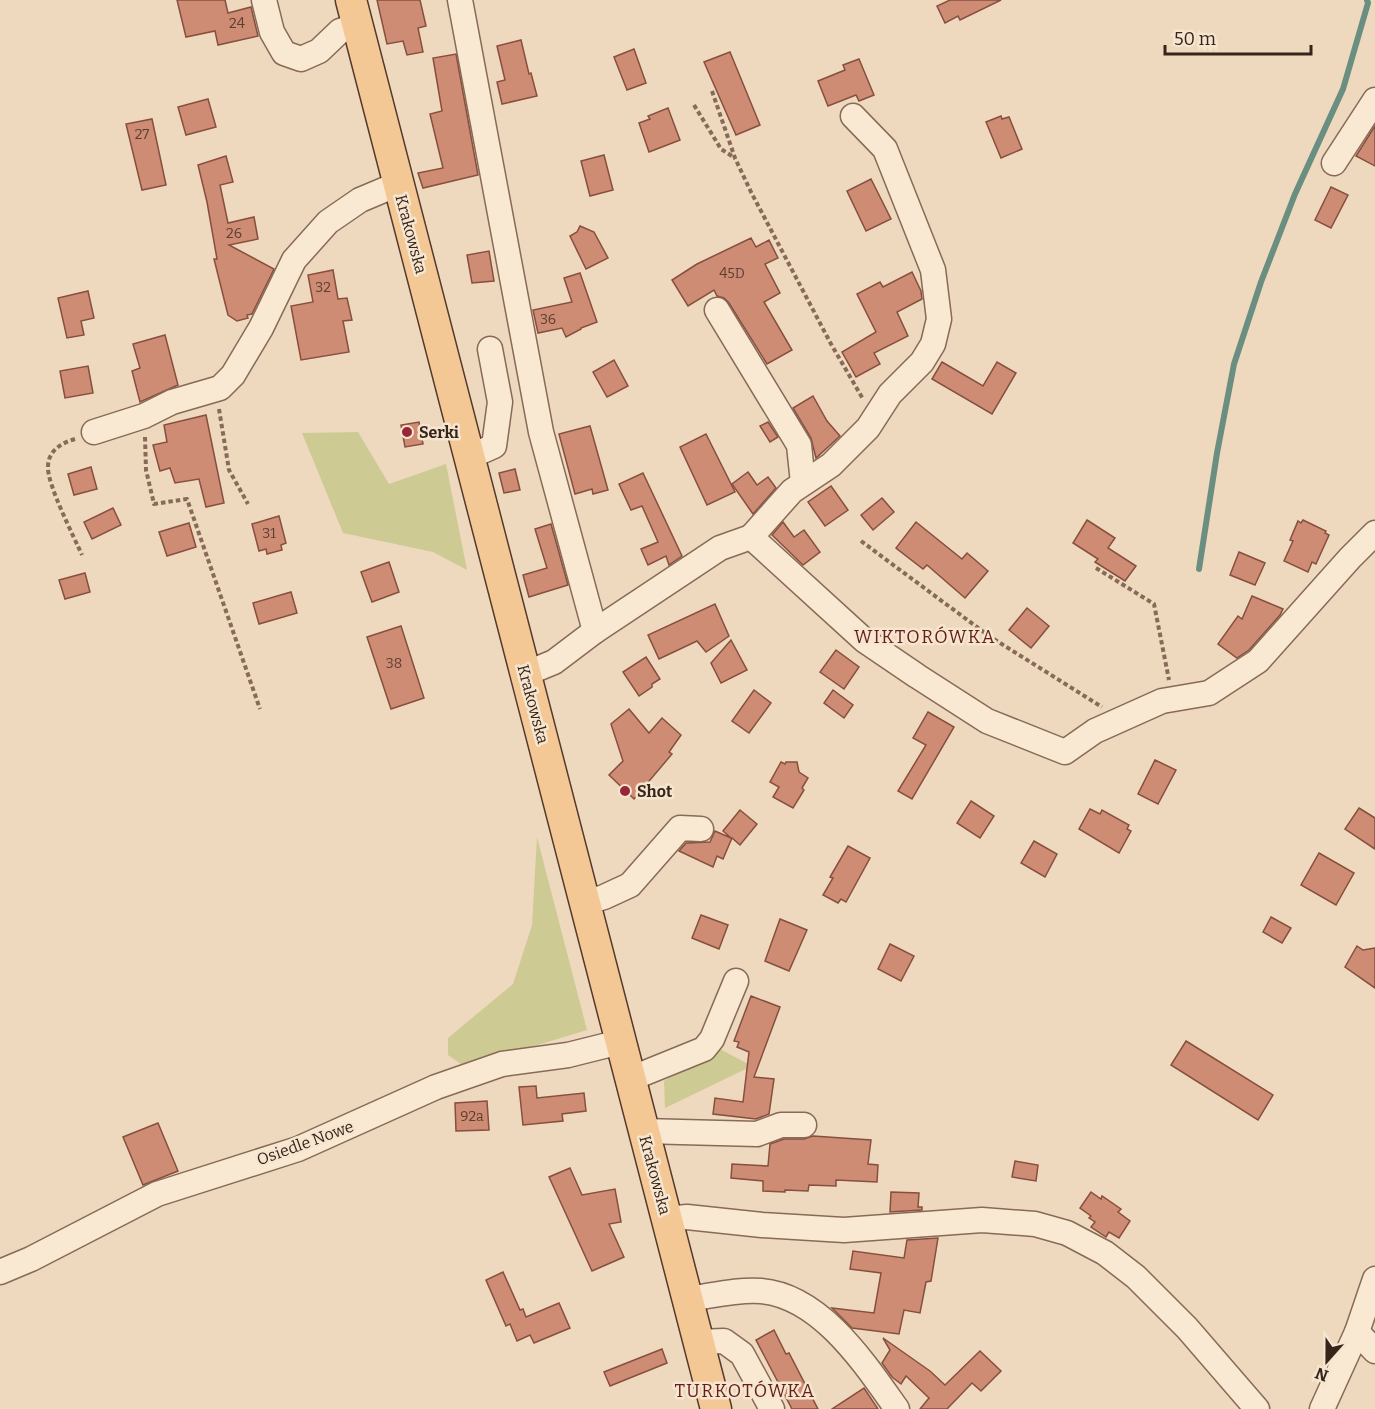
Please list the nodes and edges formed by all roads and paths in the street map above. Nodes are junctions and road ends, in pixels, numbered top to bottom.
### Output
1 (264, 0) edge
2 (460, 0) edge
3 (354, 12) edge
4 (712, 91) dead end
5 (1375, 100) edge
6 (694, 105) dead end
7 (853, 116) dead end
8 (735, 158) junction
9 (1334, 163) dead end
10 (398, 184) junction
11 (717, 310) dead end
12 (490, 349) dead end
13 (220, 388) junction
14 (144, 416) junction
15 (874, 419) junction
16 (94, 432) joint
17 (469, 458) junction
18 (803, 483) junction
19 (248, 504) dead end
20 (1375, 533) edge
21 (751, 537) junction
22 (861, 541) dead end
23 (82, 555) dead end
24 (1096, 568) dead end
25 (595, 631) junction
26 (525, 674) junction
27 (1170, 700) junction
28 (260, 709) dead end
29 (1107, 726) junction
30 (700, 829) dead end
31 (585, 903) junction
32 (736, 981) dead end
33 (620, 1042) junction
34 (630, 1079) junction
35 (804, 1125) dead end
36 (643, 1131) junction
37 (667, 1219) junction
38 (0, 1272) edge
39 (1375, 1279) edge
40 (687, 1299) junction
41 (1358, 1332) junction
42 (699, 1342) junction
43 (1375, 1351) edge
44 (716, 1409) edge
45 (772, 1409) edge
46 (897, 1409) edge
47 (1257, 1409) edge
48 (1322, 1409) edge

1 - 3 street
2 - 25 street
3 - 10 main road, Krakowska
4 - 8 path
5 - 9 street
6 - 8 path
7 - 15 street
8 - 15 path
10 - 13 street
10 - 17 main road, Krakowska
11 - 18 street
12 - 17 street
13 - 14 street
13 - 19 path
14 - 16 street
14 - 28 path
15 - 18 street
16 - 23 path
17 - 26 main road, Krakowska
18 - 21 street
20 - 27 street
21 - 25 street
21 - 29 street
22 - 29 path
24 - 27 path
25 - 26 street
26 - 31 main road, Krakowska
27 - 29 street
30 - 31 street
31 - 33 main road, Krakowska
32 - 34 street
33 - 34 main road, Krakowska
33 - 38 street, Osiedle Nowe
34 - 36 main road, Krakowska
35 - 36 street
36 - 37 main road, Krakowska
37 - 40 main road, Krakowska
37 - 47 street
39 - 41 street
40 - 42 main road, Krakowska
40 - 46 street
41 - 43 street
41 - 48 street
42 - 44 main road, Krakowska
42 - 45 street

